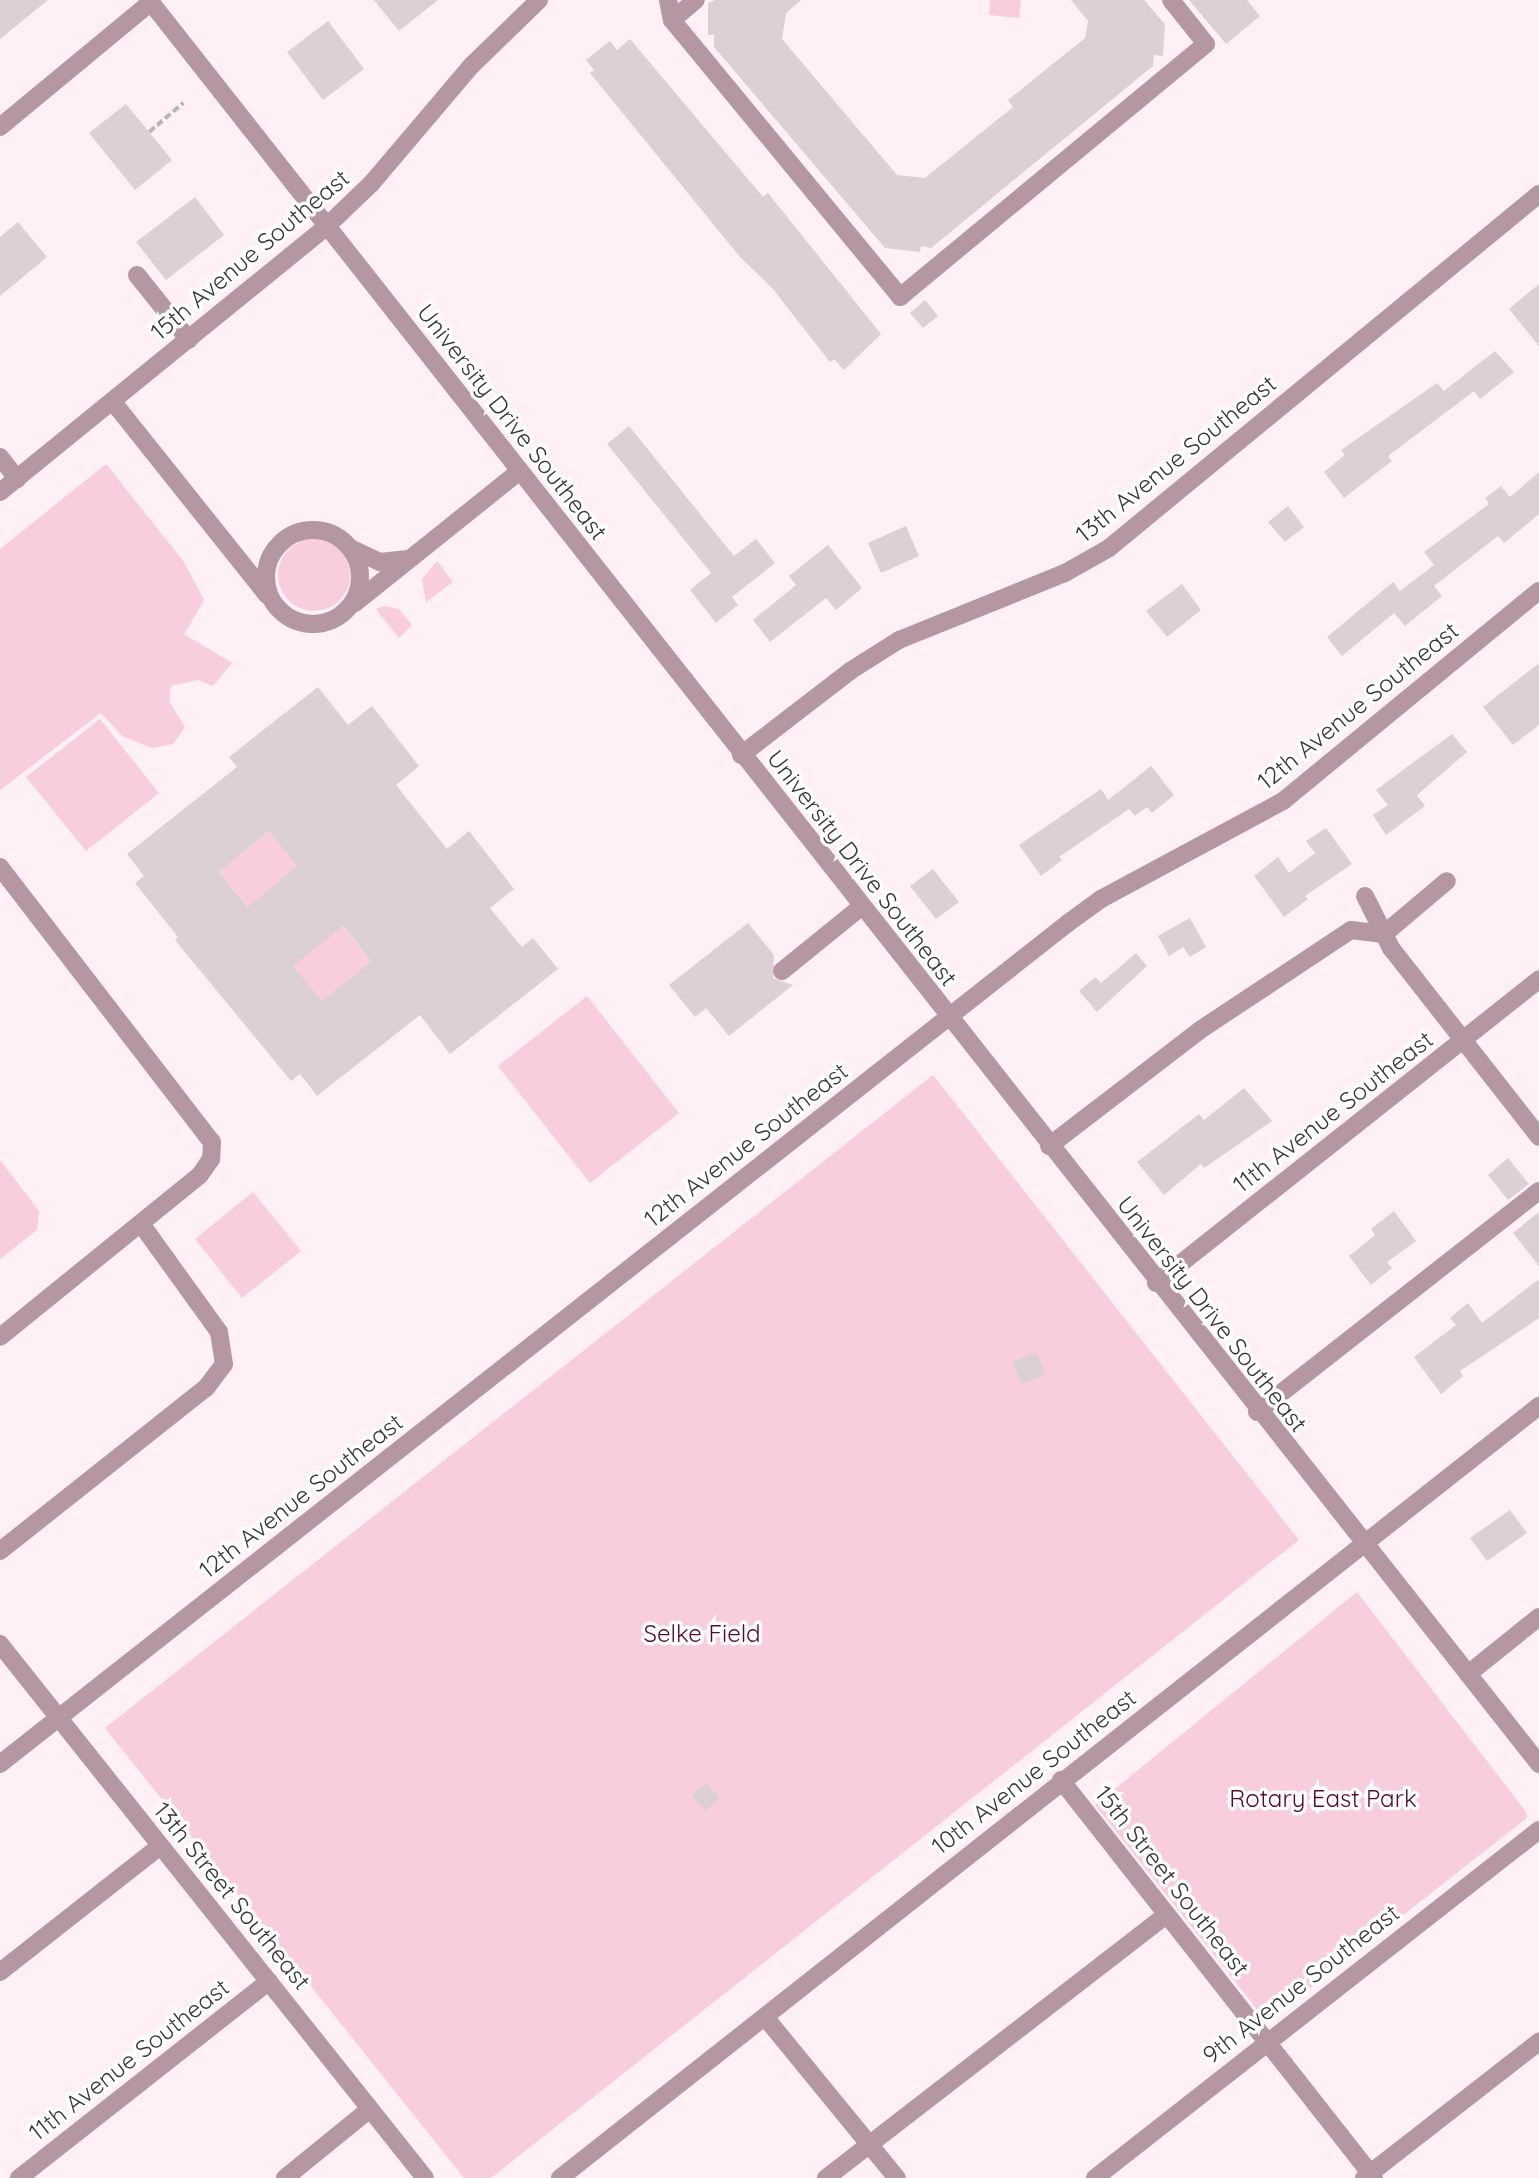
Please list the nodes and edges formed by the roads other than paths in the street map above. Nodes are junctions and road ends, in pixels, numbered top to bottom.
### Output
1 (539, 0) edge
2 (668, 0) edge
3 (696, 0) edge
4 (1171, 0) edge
5 (150, 1) edge
6 (672, 20) junction
7 (0, 127) edge
8 (1539, 194) edge
9 (327, 226) junction
10 (136, 275) dead end
11 (189, 340) junction
12 (113, 402) junction
13 (0, 457) edge
14 (520, 471) junction
15 (17, 479) junction
16 (0, 492) edge
17 (228, 546) junction
18 (275, 547) junction
19 (352, 550) junction
20 (408, 559) junction
21 (1539, 591) edge
22 (274, 604) junction
23 (347, 610) junction
24 (741, 755) junction
25 (0, 867) edge
26 (1447, 881) dead end
27 (1365, 896) dead end
28 (861, 907) junction
29 (1384, 934) junction
30 (782, 971) dead end
31 (1539, 979) edge
32 (948, 1018) junction
33 (1462, 1041) junction
34 (1539, 1137) edge
35 (1049, 1146) junction
36 (1539, 1191) edge
37 (141, 1224) junction
38 (1156, 1283) junction
39 (0, 1337) edge
40 (1539, 1406) edge
41 (1257, 1412) junction
42 (1367, 1544) junction
43 (0, 1551) edge
44 (1539, 1617) edge
45 (0, 1644) edge
46 (1468, 1674) junction
47 (58, 1718) junction
48 (0, 1764) edge
49 (1539, 1764) edge
50 (1060, 1780) junction
51 (1539, 1830) edge
52 (160, 1846) junction
53 (1167, 1913) junction
54 (0, 1972) edge
55 (268, 1981) junction
56 (765, 2017) junction
57 (1267, 2041) junction
58 (1539, 2042) edge
59 (370, 2109) junction
60 (870, 2144) junction
61 (1370, 2176) edge
62 (19, 2178) edge
63 (285, 2178) edge
64 (425, 2178) edge
65 (561, 2178) edge
66 (826, 2178) edge
67 (897, 2178) edge
68 (1095, 2178) edge

1 - 9 street, 15th Avenue Southeast
2 - 6 street
3 - 6 street
4 - 6 street
5 - 7 street
5 - 9 street, University Drive Southeast
8 - 24 street, 13th Avenue Southeast
9 - 11 street, 15th Avenue Southeast
9 - 14 street, University Drive Southeast
10 - 11 street
11 - 12 street, 15th Avenue Southeast
12 - 15 street, 15th Avenue Southeast
12 - 17 street
13 - 15 street
14 - 20 street
14 - 24 street, University Drive Southeast
15 - 16 street, 15th Avenue Southeast
17 - 18 street
17 - 22 street
18 - 19 street
18 - 22 street
19 - 20 street
19 - 23 street
20 - 23 street
21 - 32 street, 12th Avenue Southeast
22 - 23 street
24 - 28 street, University Drive Southeast
25 - 37 street
26 - 29 street
27 - 29 street
28 - 30 street
28 - 32 street, University Drive Southeast
29 - 33 street
29 - 35 street
31 - 33 street, 11th Avenue Southeast
32 - 35 street, University Drive Southeast
32 - 47 street, 12th Avenue Southeast
33 - 34 street
33 - 38 street, 11th Avenue Southeast
35 - 38 street, University Drive Southeast
36 - 41 street
37 - 39 street
37 - 43 street
38 - 41 street, University Drive Southeast
40 - 42 street, 10th Avenue Southeast
41 - 42 street, University Drive Southeast
42 - 46 street, University Drive Southeast
42 - 50 street, 10th Avenue Southeast
44 - 46 street
45 - 47 street, 13th Street Southeast
46 - 49 street, University Drive Southeast
47 - 48 street, 12th Avenue Southeast
47 - 52 street, 13th Street Southeast
50 - 53 street, 15th Street Southeast
50 - 56 street, 10th Avenue Southeast
51 - 57 street, 9th Avenue Southeast
52 - 54 street
52 - 55 street, 13th Street Southeast
53 - 57 street, 15th Street Southeast
53 - 60 street
55 - 59 street, 13th Street Southeast
55 - 62 street, 11th Avenue Southeast
56 - 60 street
56 - 65 street, 10th Avenue Southeast
57 - 61 street, 15th Street Southeast
57 - 68 street, 9th Avenue Southeast
58 - 61 street
59 - 63 street
59 - 64 street, 13th Street Southeast
60 - 66 street
60 - 67 street

